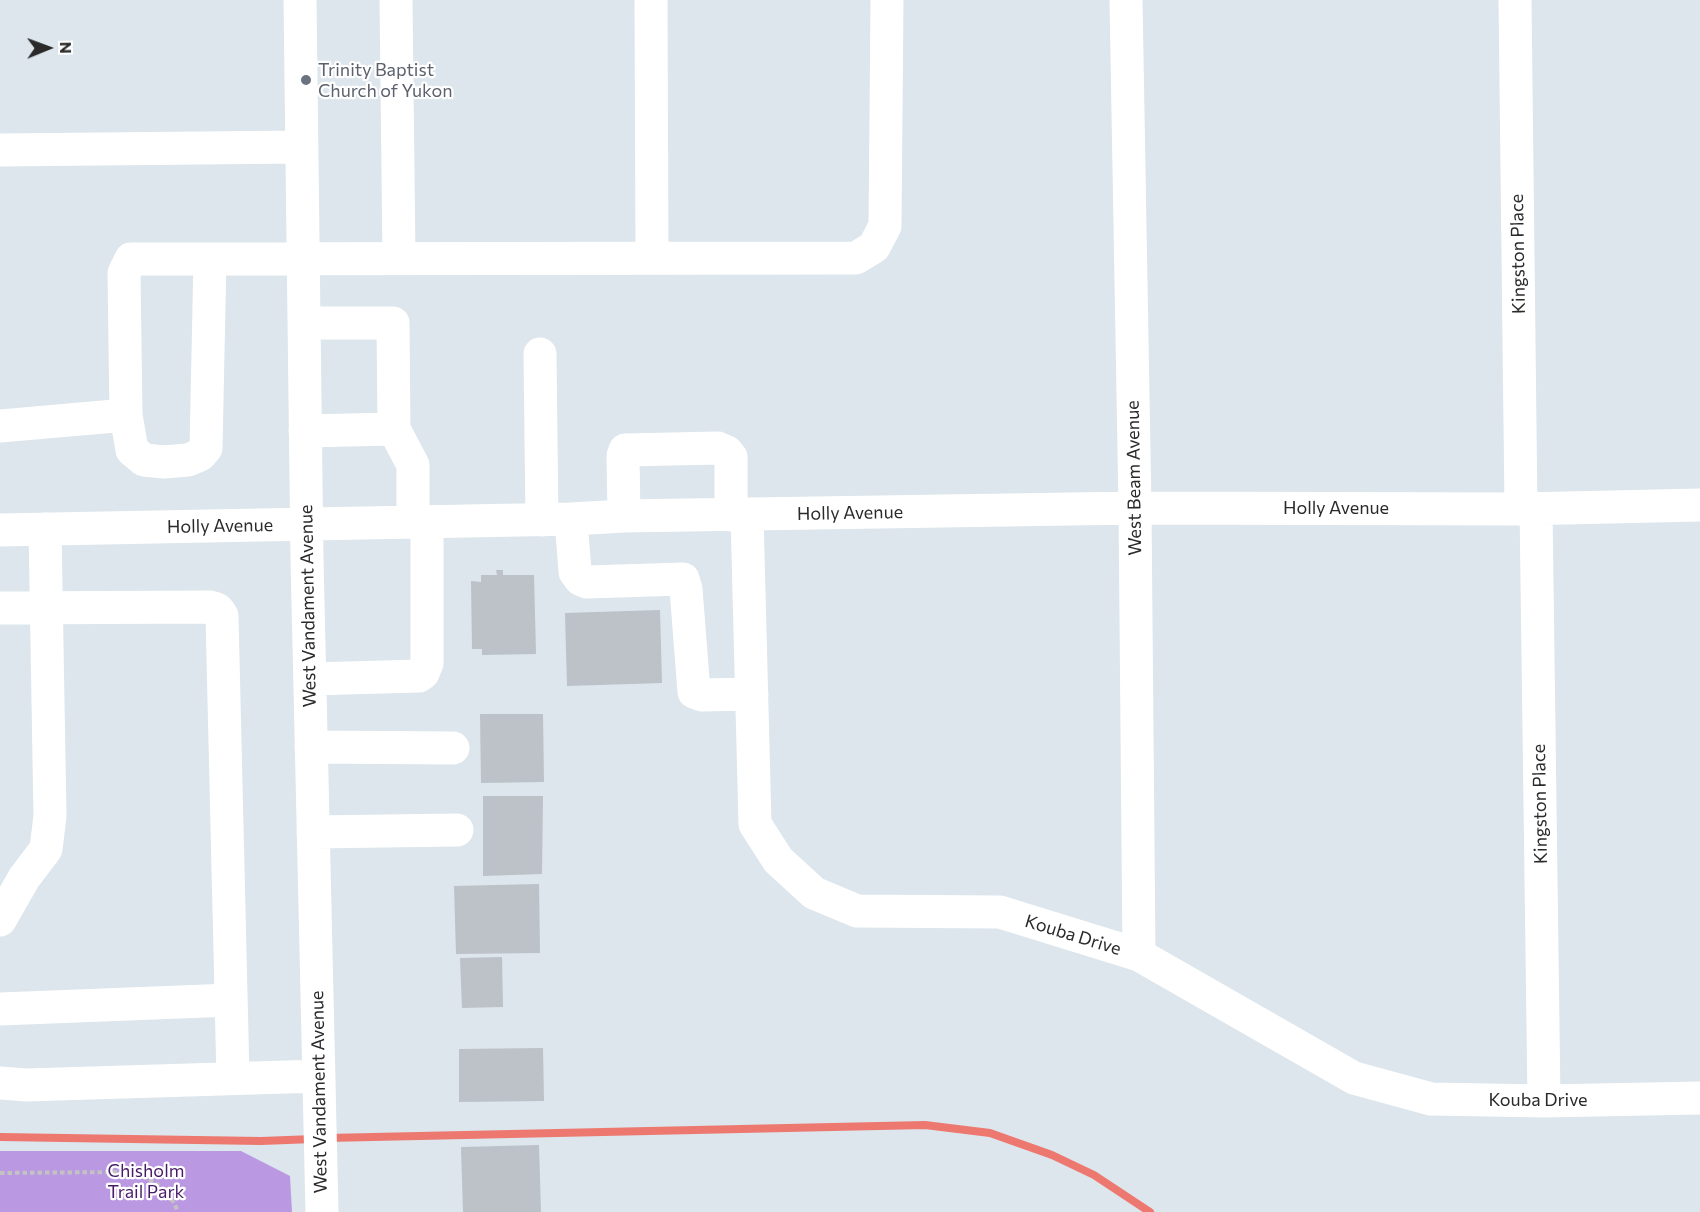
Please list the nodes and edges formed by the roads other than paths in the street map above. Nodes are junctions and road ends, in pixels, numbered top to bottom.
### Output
1 (300, 0) edge
2 (396, 0) edge
3 (651, 0) edge
4 (887, 0) edge
5 (1126, 0) edge
6 (1515, 0) edge
7 (302, 147) junction
8 (0, 150) edge
9 (210, 258) junction
10 (303, 258) junction
11 (399, 258) junction
12 (652, 258) junction
13 (304, 323) junction
14 (540, 354) dead end
15 (126, 415) junction
16 (0, 426) edge
17 (394, 429) junction
18 (305, 431) junction
19 (1700, 505) edge
20 (1135, 508) junction
21 (1529, 508) junction
22 (739, 515) junction
23 (624, 516) junction
24 (557, 519) junction
25 (420, 522) junction
26 (306, 524) junction
27 (45, 529) junction
28 (0, 530) edge
29 (47, 608) junction
30 (0, 609) edge
31 (310, 679) junction
32 (752, 694) junction
33 (311, 747) junction
34 (453, 748) dead end
35 (457, 830) dead end
36 (313, 832) junction
37 (0, 920) edge
38 (1139, 955) junction
39 (231, 1000) junction
40 (0, 1009) edge
41 (319, 1076) junction
42 (233, 1078) junction
43 (0, 1083) edge
44 (1700, 1098) edge
45 (1544, 1101) junction
46 (322, 1212) edge

1 - 7 street, West Vandament Avenue
2 - 11 street
3 - 12 street
4 - 12 street
5 - 20 street, West Beam Avenue
6 - 21 street, Kingston Place
7 - 8 street
7 - 10 street, West Vandament Avenue
9 - 10 street
9 - 15 street
9 - 15 street
10 - 11 street
10 - 13 street, West Vandament Avenue
11 - 12 street
13 - 17 street
13 - 18 street, West Vandament Avenue
14 - 24 street
15 - 16 street
17 - 18 street
17 - 25 street
18 - 26 street, West Vandament Avenue
19 - 21 street, Holly Avenue
20 - 21 street, Holly Avenue
20 - 22 street, Holly Avenue
20 - 38 street, West Beam Avenue
21 - 45 street, Kingston Place
22 - 23 street, Holly Avenue
22 - 23 street, Kouba Drive
22 - 32 street, Kouba Drive
23 - 24 street, Holly Avenue
24 - 25 street, Holly Avenue
24 - 32 street
25 - 26 street, Holly Avenue
25 - 31 street
26 - 27 street, Holly Avenue
26 - 31 street, West Vandament Avenue
27 - 28 street, Holly Avenue
27 - 29 street
29 - 30 street
29 - 37 street
29 - 39 street
31 - 33 street, West Vandament Avenue
32 - 38 street, Kouba Drive
33 - 34 street
33 - 36 street, West Vandament Avenue
35 - 36 street
36 - 41 street, West Vandament Avenue
38 - 45 street, Kouba Drive
39 - 40 street
39 - 42 street
41 - 42 street
41 - 46 street, West Vandament Avenue
42 - 43 street
44 - 45 street, Kouba Drive

